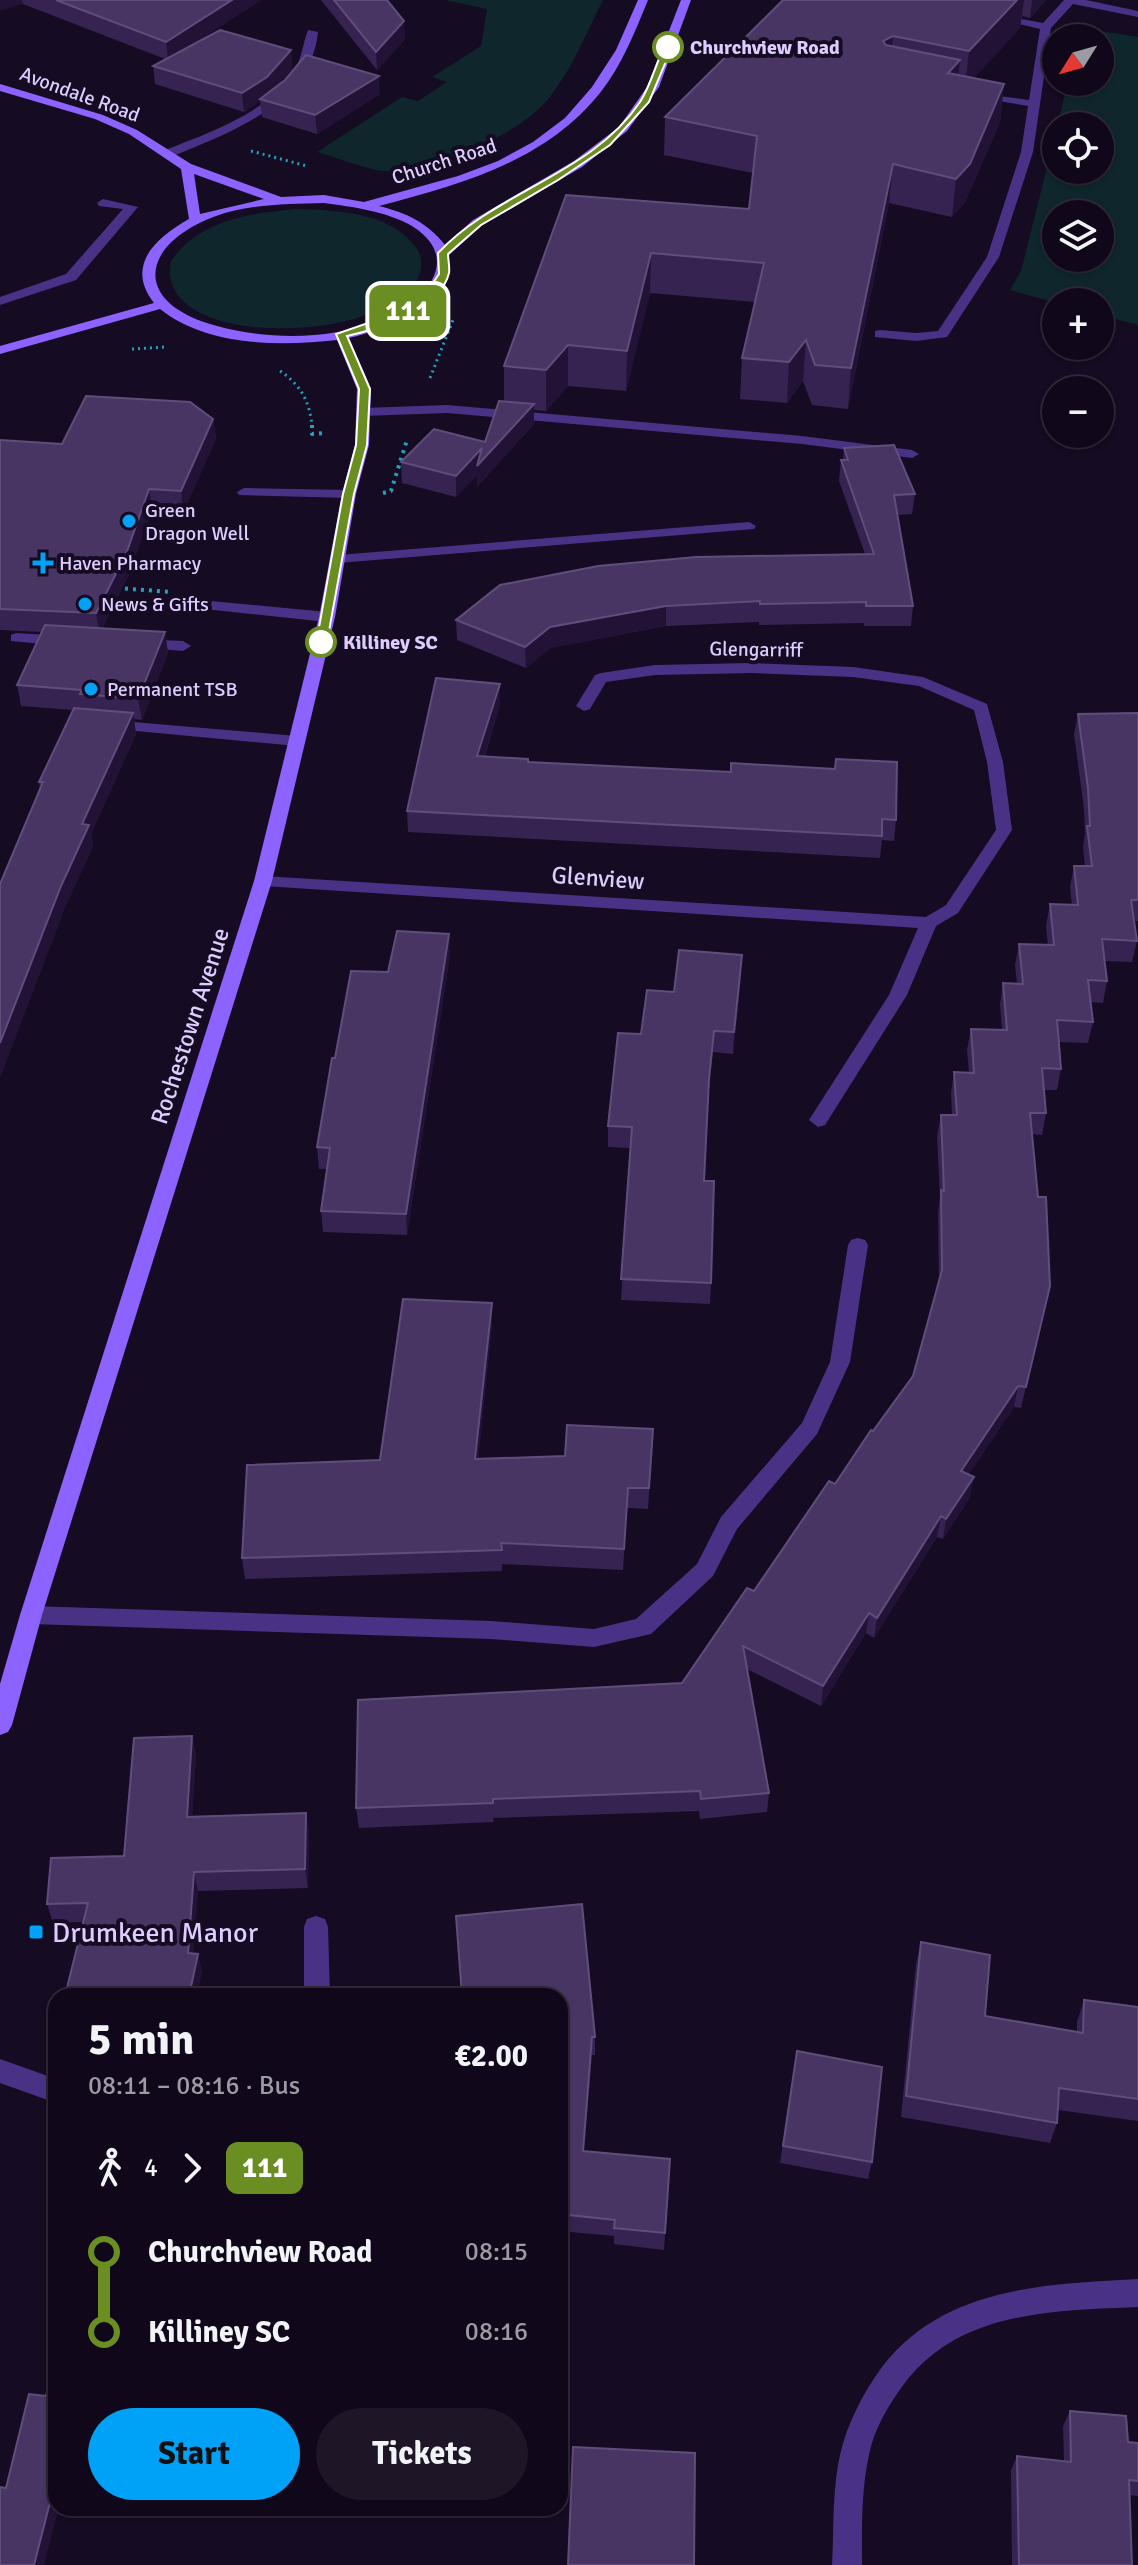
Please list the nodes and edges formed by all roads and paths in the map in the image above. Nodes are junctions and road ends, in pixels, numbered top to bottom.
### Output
1 (643, 0) edge
2 (686, 0) edge
3 (1070, 0) edge
4 (975, 13) edge
5 (1138, 14) edge
6 (1049, 24) edge
7 (1042, 26) edge
8 (312, 32) dead end
9 (1042, 58) edge
10 (0, 87) edge
11 (969, 97) edge
12 (1036, 104) junction
13 (249, 151) dead end
14 (169, 153) junction
15 (187, 167) junction
16 (310, 167) dead end
17 (278, 200) junction
18 (103, 203) dead end
19 (367, 205) junction
20 (195, 221) junction
21 (443, 253) junction
22 (0, 301) edge
23 (161, 305) junction
24 (341, 334) junction
25 (880, 334) dead end
26 (0, 350) edge
27 (311, 412) dead end
28 (363, 412) junction
29 (322, 433) dead end
30 (912, 454) dead end
31 (244, 492) dead end
32 (349, 494) junction
33 (749, 526) dead end
34 (338, 559) junction
35 (106, 587) edge
36 (177, 592) dead end
37 (200, 605) dead end
38 (327, 617) junction
39 (16, 638) dead end
40 (77, 641) edge
41 (122, 643) edge
42 (183, 646) dead end
43 (584, 706) dead end
44 (88, 723) edge
45 (297, 741) junction
46 (263, 881) junction
47 (929, 923) junction
48 (818, 1120) dead end
49 (858, 1245) dead end
50 (31, 1615) junction
51 (0, 1725) edge
52 (316, 1927) dead end
53 (317, 1988) edge
54 (0, 2071) edge
55 (48, 2088) edge
56 (1138, 2293) edge
57 (847, 2565) edge

1 - 19 main road, Church Road
2 - 21 main road
3 - 5 street
3 - 6 street
4 - 7 street
8 - 14 street
9 - 12 street
10 - 14 main road, Avondale Road
11 - 12 street
12 - 25 street
13 - 16 path
14 - 15 main road, Avondale Road
15 - 17 main road, Avondale Road
15 - 20 main road
17 - 19 main road
17 - 20 main road
18 - 22 street
19 - 21 main road
20 - 23 main road
21 - 24 main road
23 - 24 main road
23 - 26 main road
24 - 28 main road, Rochestown Avenue
27 - 29 path
28 - 30 street
28 - 32 main road, Rochestown Avenue
31 - 32 street
32 - 34 main road, Rochestown Avenue
33 - 34 street
34 - 38 main road, Rochestown Avenue
35 - 36 path
37 - 38 street
38 - 45 main road, Rochestown Avenue
39 - 40 street
41 - 42 street
43 - 47 street, Glengarriff
44 - 45 street
45 - 46 main road, Rochestown Avenue
46 - 47 street, Glenview
46 - 50 main road, Rochestown Avenue
47 - 48 street
49 - 50 street
50 - 51 main road, Rochestown Avenue
52 - 53 street
54 - 55 street
56 - 57 street

